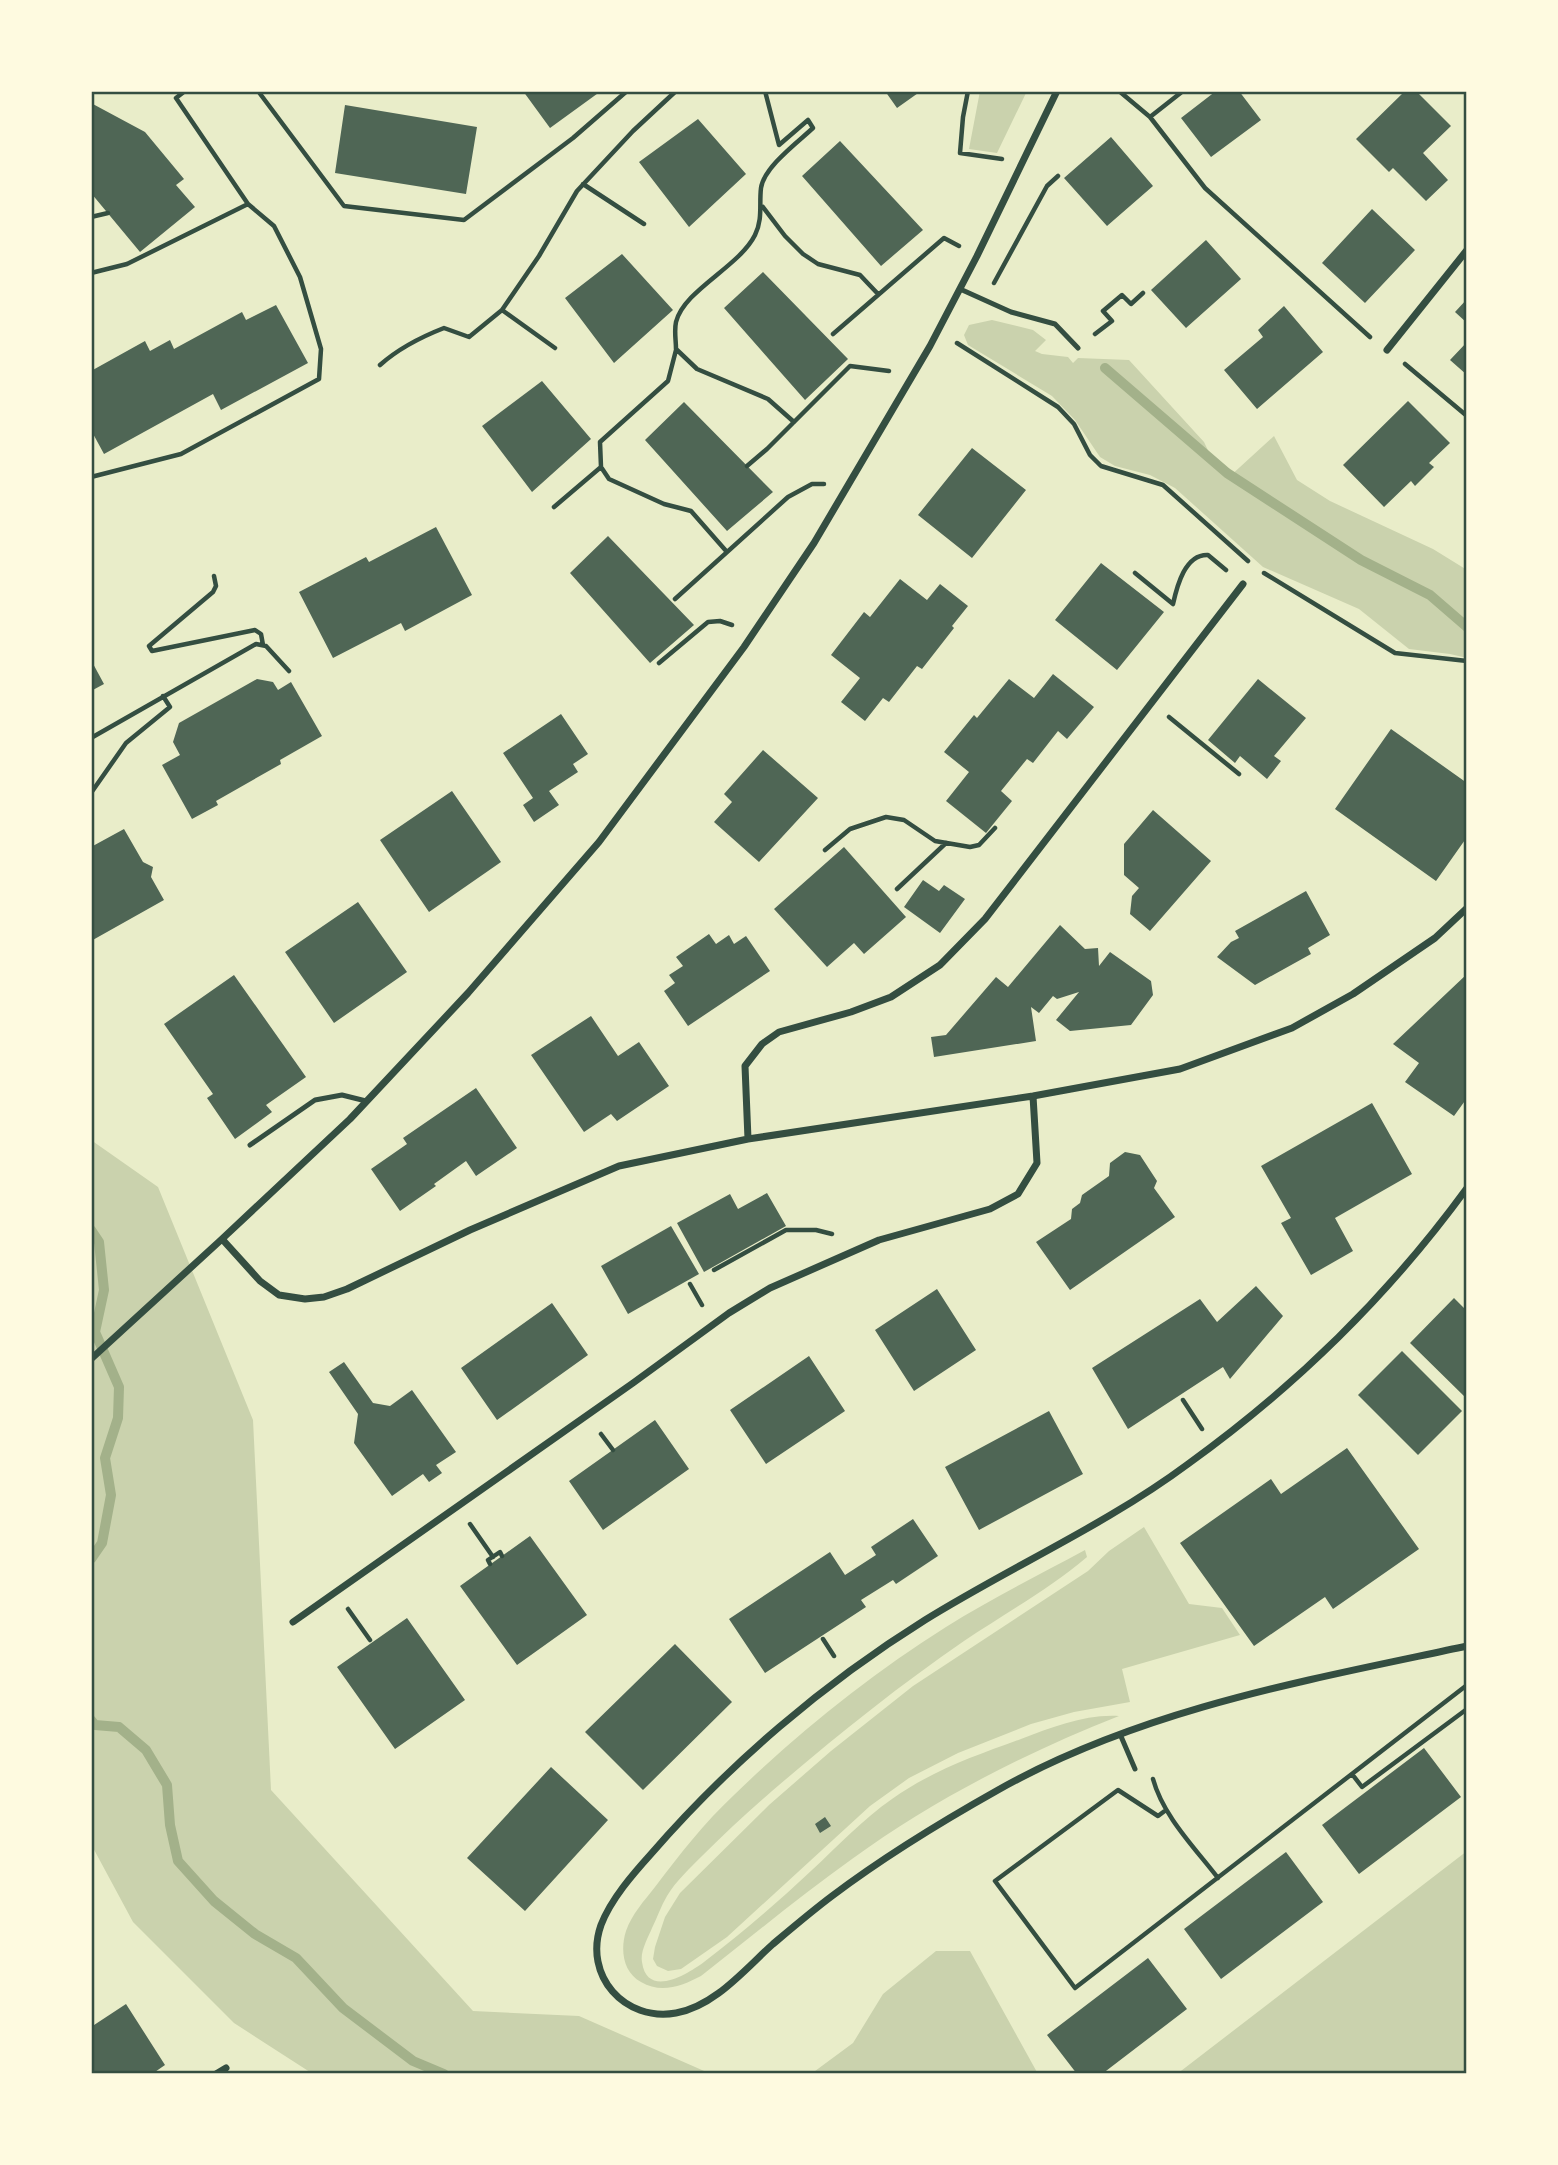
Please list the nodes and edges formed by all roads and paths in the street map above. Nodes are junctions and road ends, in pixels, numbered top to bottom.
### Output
1 (185, 91) edge
2 (258, 91) edge
3 (627, 91) edge
4 (676, 91) edge
5 (765, 91) edge
6 (968, 91) edge
7 (1057, 91) edge
8 (1119, 91) edge
9 (1183, 91) edge
10 (1150, 117) junction
11 (1002, 159) dead end
12 (1058, 176) dead end
13 (583, 184) junction
14 (248, 204) junction
15 (762, 206) junction
16 (108, 213) dead end
17 (91, 217) edge
18 (644, 224) dead end
19 (1467, 250) edge
20 (977, 256) junction
21 (91, 273) edge
22 (960, 289) junction
23 (1143, 293) dead end
24 (878, 295) junction
25 (986, 300) junction
26 (502, 310) junction
27 (1362, 331) dead end
28 (833, 334) dead end
29 (957, 343) dead end
30 (555, 348) dead end
31 (1078, 348) joint
32 (676, 349) junction
33 (1387, 350) joint
34 (380, 365) dead end
35 (890, 371) dead end
36 (1467, 416) edge
37 (794, 422) junction
38 (747, 466) dead end
39 (601, 467) junction
40 (91, 477) edge
41 (842, 495) junction
42 (554, 506) dead end
43 (727, 552) junction
44 (1135, 573) dead end
45 (214, 576) dead end
46 (1243, 584) joint
47 (675, 599) dead end
48 (750, 637) junction
49 (263, 645) junction
50 (1467, 661) edge
51 (659, 663) dead end
52 (289, 671) dead end
53 (163, 696) junction
54 (1152, 703) junction
55 (91, 738) edge
56 (1238, 774) dead end
57 (91, 793) edge
58 (995, 828) dead end
59 (947, 843) junction
60 (825, 850) dead end
61 (897, 889) dead end
62 (1467, 908) edge
63 (1033, 1096) junction
64 (366, 1101) junction
65 (748, 1139) junction
66 (250, 1145) dead end
67 (1467, 1188) edge
68 (222, 1239) junction
69 (849, 1253) junction
70 (714, 1270) dead end
71 (91, 1359) edge
72 (1183, 1401) dead end
73 (1213, 1445) junction
74 (465, 1518) dead end
75 (502, 1556) dead end
76 (493, 1557) junction
77 (491, 1564) dead end
78 (336, 1591) junction
79 (293, 1622) dead end
80 (370, 1640) dead end
81 (1467, 1646) edge
82 (1467, 1685) edge
83 (1467, 1709) edge
84 (1120, 1734) junction
85 (1135, 1769) dead end
86 (1150, 1771) dead end
87 (1352, 1774) junction
88 (1166, 1810) junction
89 (1218, 1878) junction
90 (226, 2068) dead end
91 (216, 2074) edge

1 - 14 path
2 - 3 path
4 - 13 path
5 - 15 path
6 - 11 path
7 - 20 street
8 - 10 path
9 - 10 path
10 - 27 path
12 - 25 path
13 - 18 path
13 - 26 path
14 - 21 path
14 - 40 path
15 - 24 path
15 - 32 path
16 - 17 path
19 - 33 street
20 - 22 street
20 - 24 path
22 - 25 lane
22 - 41 street
23 - 31 path
24 - 28 path
25 - 31 lane
26 - 30 path
26 - 34 path
29 - 50 path
32 - 37 path
32 - 39 path
33 - 36 path
35 - 37 path
37 - 38 path
39 - 42 path
39 - 43 path
41 - 43 path
41 - 48 street
43 - 47 path
44 - 46 path
45 - 49 path
46 - 54 street
48 - 51 path
48 - 64 street
49 - 52 path
49 - 53 path
53 - 55 path
53 - 57 path
54 - 56 path
54 - 65 street
58 - 59 path
59 - 60 path
59 - 61 path
62 - 63 street
63 - 65 street
63 - 69 street
64 - 66 lane
64 - 68 street
65 - 68 street
67 - 73 street
68 - 71 street
69 - 70 path
69 - 78 street
72 - 73 path
73 - 84 street
74 - 76 path
75 - 76 path
76 - 77 path
78 - 79 street
78 - 80 path
81 - 84 street
82 - 87 path
83 - 87 path
84 - 85 lane
86 - 88 path
87 - 89 path
88 - 89 path
88 - 89 path
90 - 91 street

